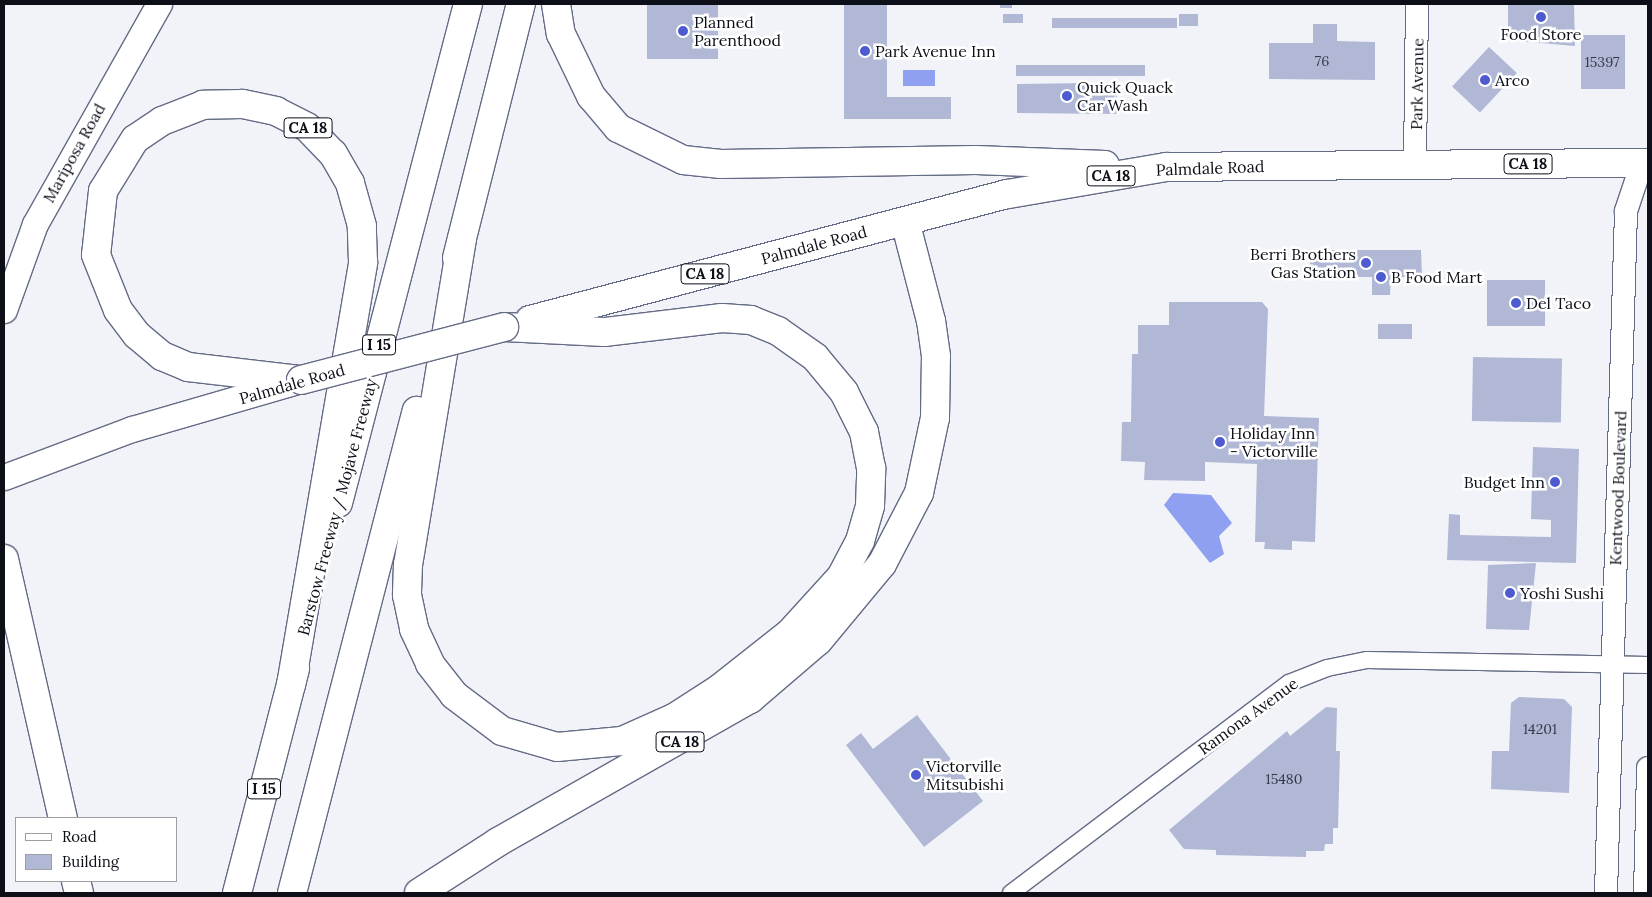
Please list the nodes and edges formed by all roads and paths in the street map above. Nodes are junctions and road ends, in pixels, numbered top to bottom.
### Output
1 (159, 4) edge
2 (468, 4) edge
3 (521, 4) edge
4 (556, 4) edge
5 (1417, 4) edge
6 (1415, 164) junction
7 (1166, 168) junction
8 (1646, 169) edge
9 (905, 221) junction
10 (462, 239) junction
11 (4, 310) edge
12 (504, 327) junction
13 (302, 380) junction
14 (4, 477) edge
15 (4, 560) edge
16 (1613, 664) junction
17 (1648, 665) edge
18 (290, 685) junction
19 (1648, 768) edge
20 (63, 817) edge
21 (237, 893) edge
22 (292, 893) edge
23 (418, 893) edge
24 (1011, 893) edge
25 (1606, 893) edge
26 (1644, 893) edge

1 - 11 main road, Mariposa Road
2 - 18 highway, Barstow Freeway / Mojave Freeway / I 15
3 - 10 highway
4 - 7 highway
5 - 6 street, Park Avenue
6 - 7 highway, Palmdale Road / CA 18
6 - 8 highway, Palmdale Road / CA 18
7 - 9 highway, Palmdale Road / CA 18
8 - 16 street, Kentwood Boulevard
9 - 12 highway, Palmdale Road / CA 18
9 - 23 highway, CA 18
10 - 12 highway
10 - 22 highway
12 - 13 highway, Palmdale Road, bridge
13 - 14 main road, Palmdale Road
13 - 18 highway, CA 18
15 - 20 highway
16 - 17 street, Ramona Avenue
16 - 24 street, Ramona Avenue
16 - 25 street, Kentwood Boulevard
18 - 21 highway, Barstow Freeway / Mojave Freeway / I 15
19 - 26 street

